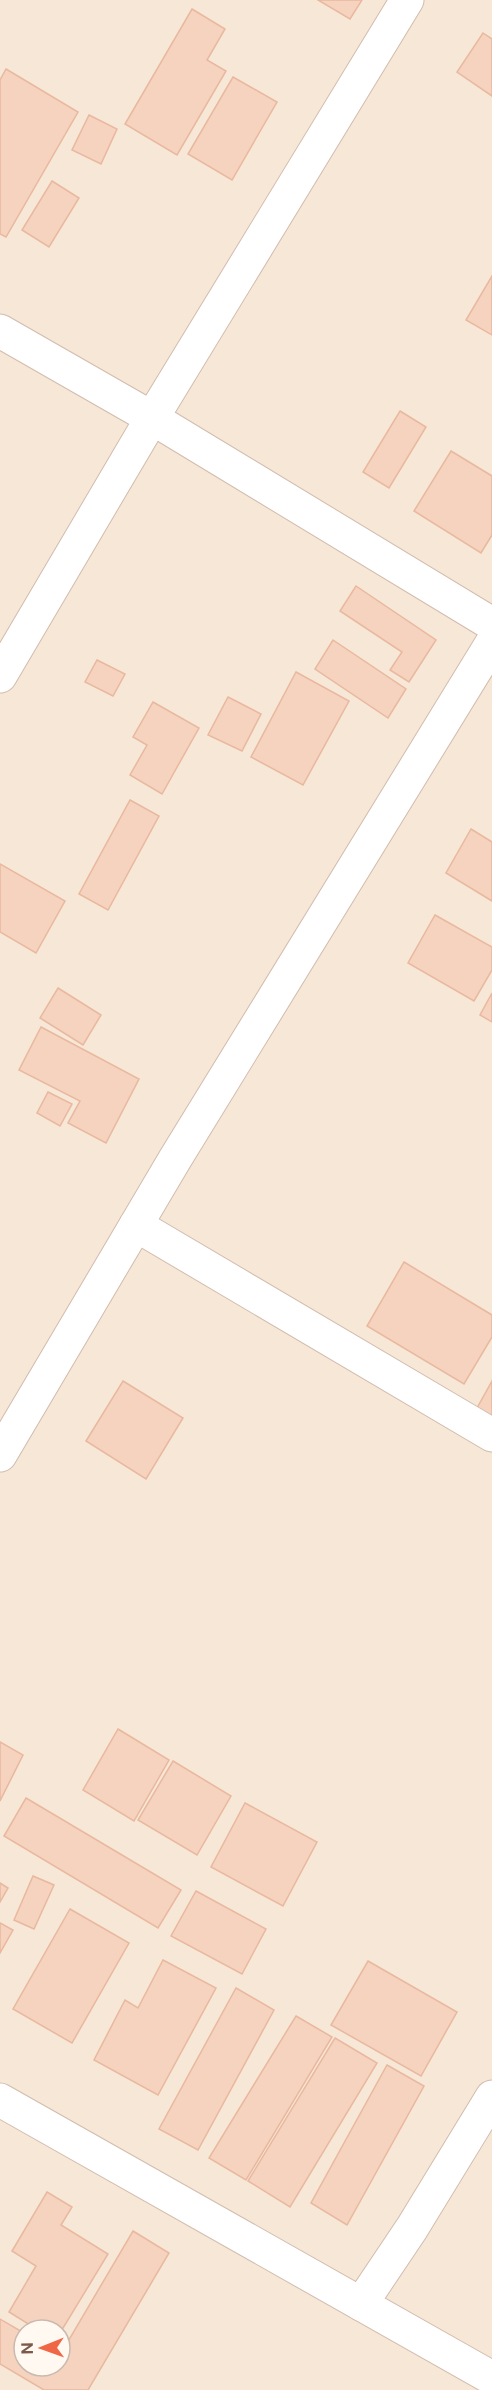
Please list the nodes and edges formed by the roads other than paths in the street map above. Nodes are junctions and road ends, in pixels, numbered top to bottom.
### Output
1 (407, 0) edge
2 (0, 331) edge
3 (152, 418) junction
4 (492, 624) edge
5 (492, 643) edge
6 (0, 676) edge
7 (136, 1225) junction
8 (492, 1435) edge
9 (0, 1455) edge
10 (492, 2097) edge
11 (0, 2100) edge
12 (361, 2304) junction
13 (492, 2378) edge

1 - 3 street
2 - 3 street
3 - 4 street
3 - 6 street
5 - 7 street
7 - 8 street
7 - 9 street
10 - 12 street
11 - 12 street
12 - 13 street

